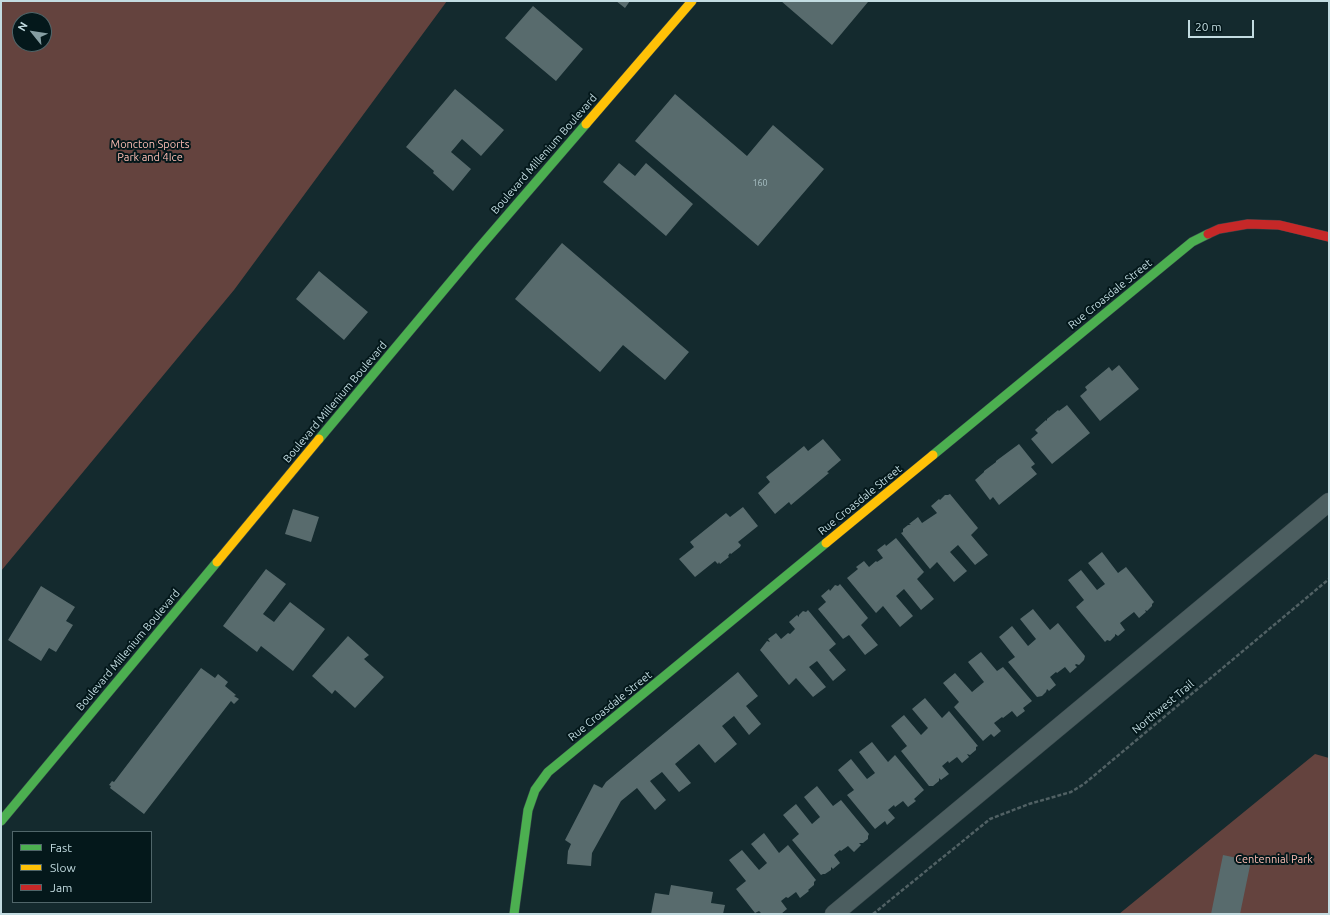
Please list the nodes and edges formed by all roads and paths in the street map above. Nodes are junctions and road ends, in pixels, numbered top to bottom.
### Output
1 (692, 1) edge
2 (1329, 237) edge
3 (1329, 502) edge
4 (1329, 579) edge
5 (1, 821) edge
6 (514, 914) edge
7 (834, 914) edge
8 (873, 914) edge

1 - 5 street, Boulevard Millenium Boulevard
2 - 6 street, Rue Croasdale Street
3 - 7 street
4 - 8 path, Northwest Trail

